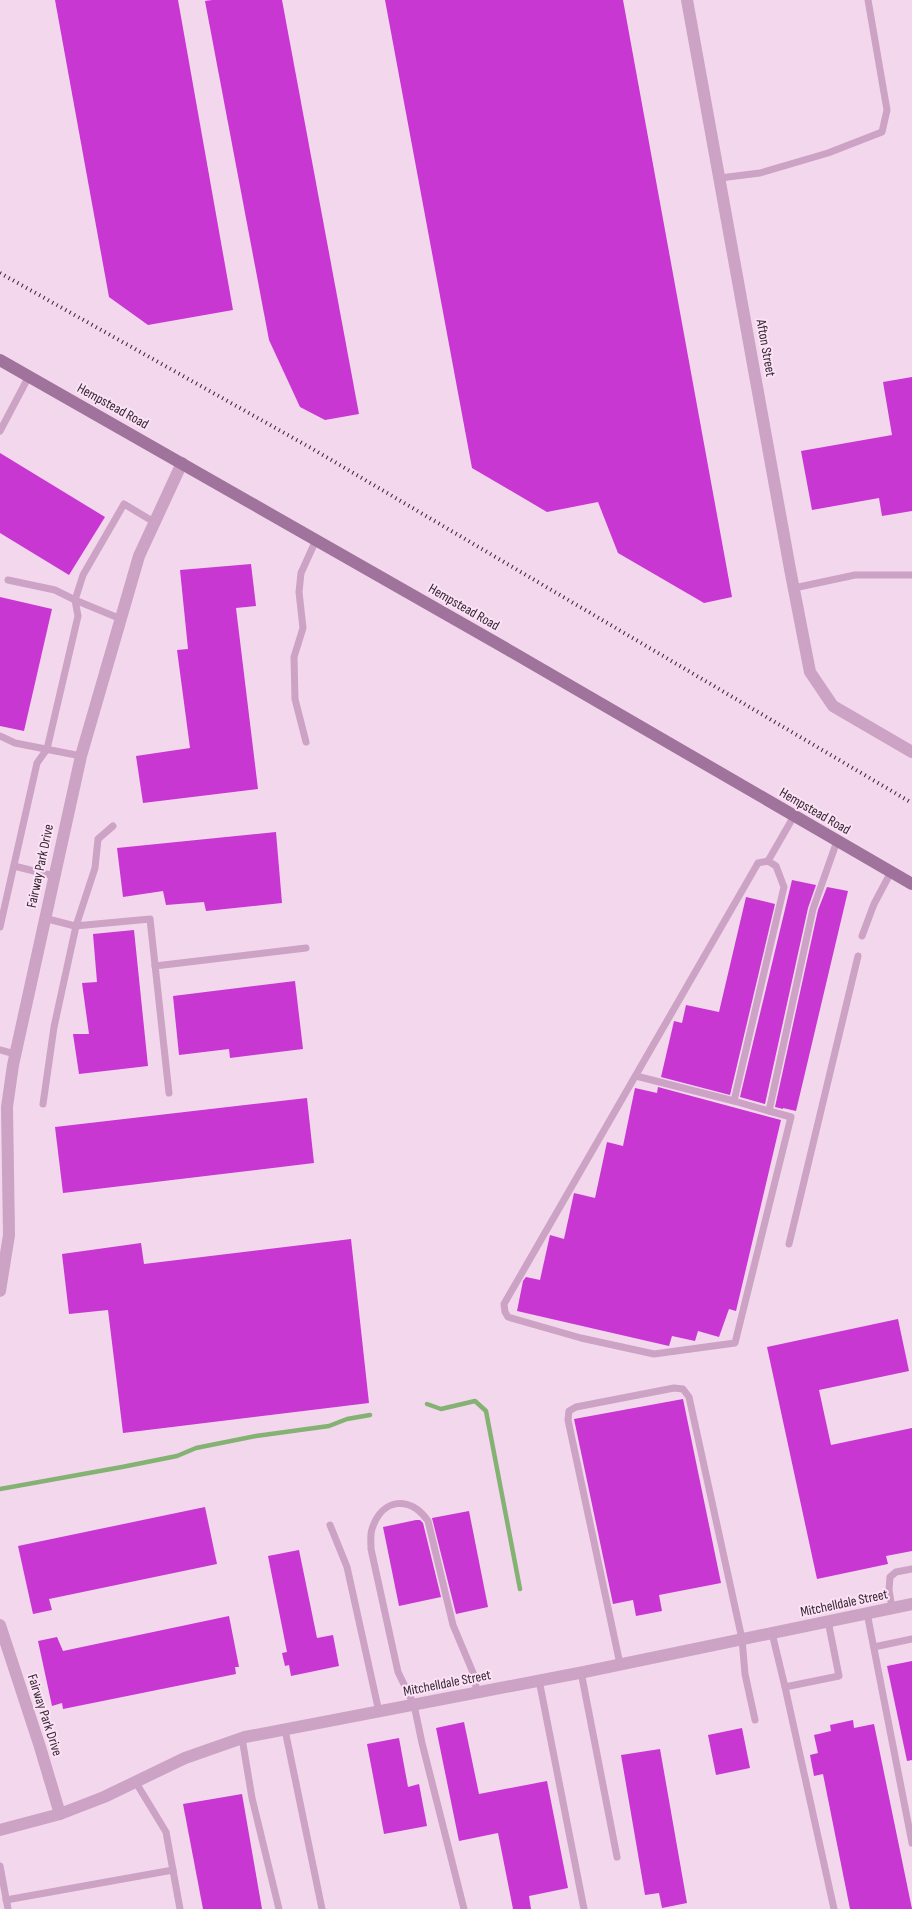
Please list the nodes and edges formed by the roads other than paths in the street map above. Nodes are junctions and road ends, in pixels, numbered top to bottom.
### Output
1 (687, 0) edge
2 (868, 0) edge
3 (720, 178) junction
4 (0, 360) edge
5 (29, 376) junction
6 (0, 431) edge
7 (182, 463) junction
8 (154, 522) junction
9 (316, 540) junction
10 (912, 575) edge
11 (8, 580) dead end
12 (794, 588) junction
13 (75, 600) junction
14 (121, 619) junction
15 (0, 736) edge
16 (306, 742) dead end
17 (47, 749) junction
18 (912, 752) edge
19 (81, 756) junction
20 (794, 816) junction
21 (113, 826) dead end
22 (837, 841) junction
23 (768, 861) junction
24 (14, 866) junction
25 (891, 872) junction
26 (54, 876) junction
27 (912, 884) edge
28 (44, 918) junction
29 (76, 926) junction
30 (0, 927) edge
31 (862, 936) dead end
32 (306, 948) dead end
33 (858, 956) dead end
34 (155, 966) junction
35 (0, 1050) edge
36 (15, 1054) junction
37 (636, 1076) junction
38 (169, 1094) dead end
39 (734, 1101) junction
40 (43, 1104) dead end
41 (769, 1111) junction
42 (789, 1244) dead end
43 (3, 1259) edge
44 (0, 1291) edge
45 (330, 1525) dead end
46 (912, 1569) edge
47 (912, 1604) edge
48 (892, 1608) junction
49 (867, 1613) junction
50 (828, 1621) junction
51 (0, 1625) edge
52 (772, 1633) junction
53 (742, 1639) junction
54 (912, 1639) edge
55 (874, 1647) junction
56 (620, 1664) junction
57 (581, 1672) junction
58 (539, 1680) junction
59 (785, 1687) junction
60 (477, 1693) junction
61 (414, 1705) junction
62 (379, 1712) junction
63 (755, 1720) dead end
64 (285, 1730) junction
65 (242, 1738) junction
66 (135, 1781) junction
67 (60, 1814) junction
68 (0, 1830) edge
69 (912, 1843) edge
70 (617, 1857) dead end
71 (0, 1866) edge
72 (173, 1870) junction
73 (6, 1900) junction
74 (8, 1909) edge
75 (180, 1909) edge
76 (279, 1909) edge
77 (322, 1909) edge
78 (464, 1909) edge
79 (584, 1909) edge
80 (834, 1909) edge

1 - 3 street, Afton Street
2 - 3 lane
3 - 12 street, Afton Street
4 - 5 main road, Hempstead Road
5 - 6 lane
5 - 7 main road, Hempstead Road
7 - 8 street, Fairway Park Drive
7 - 9 main road, Hempstead Road
8 - 13 lane
8 - 14 street, Fairway Park Drive
9 - 16 lane
9 - 20 main road, Hempstead Road
10 - 12 lane
11 - 13 lane
12 - 18 street, Afton Street
13 - 14 lane
13 - 17 lane
14 - 19 street, Fairway Park Drive
15 - 17 lane
17 - 19 lane
17 - 24 lane
19 - 26 street, Fairway Park Drive
20 - 22 main road, Hempstead Road
20 - 23 lane
21 - 29 lane
22 - 25 main road, Hempstead Road
22 - 41 lane
23 - 37 lane
23 - 39 lane
24 - 26 lane
24 - 30 lane
25 - 27 main road, Hempstead Road
25 - 31 lane
26 - 28 street, Fairway Park Drive
28 - 29 lane
28 - 36 street, Fairway Park Drive
29 - 34 lane
29 - 40 lane
32 - 34 lane
33 - 42 lane
34 - 38 lane
35 - 36 lane
36 - 43 street, Fairway Park Drive
37 - 39 lane
37 - 41 lane
39 - 41 lane
43 - 44 street, Fairway Park Drive
45 - 62 lane
46 - 48 lane
47 - 48 street, Mitchelldale Street
48 - 49 street, Mitchelldale Street
49 - 50 street, Mitchelldale Street
49 - 55 lane
50 - 52 street, Mitchelldale Street
50 - 59 lane
51 - 67 street, Fairway Park Drive
52 - 53 street, Mitchelldale Street
52 - 59 lane
53 - 56 street, Mitchelldale Street
53 - 56 lane
53 - 63 lane
54 - 55 lane
55 - 69 lane
56 - 57 street, Mitchelldale Street
57 - 58 street, Mitchelldale Street
57 - 70 lane
58 - 60 street, Mitchelldale Street
58 - 79 lane
59 - 80 lane
60 - 61 street, Mitchelldale Street
60 - 61 lane
61 - 62 street, Mitchelldale Street
61 - 78 lane
62 - 64 street, Mitchelldale Street
64 - 65 street, Mitchelldale Street
64 - 77 lane
65 - 66 street, Mitchelldale Street
65 - 76 lane
66 - 67 street, Mitchelldale Street
66 - 72 lane
67 - 68 street, Mitchelldale Street
71 - 73 lane
72 - 73 lane
72 - 75 lane
73 - 74 lane

